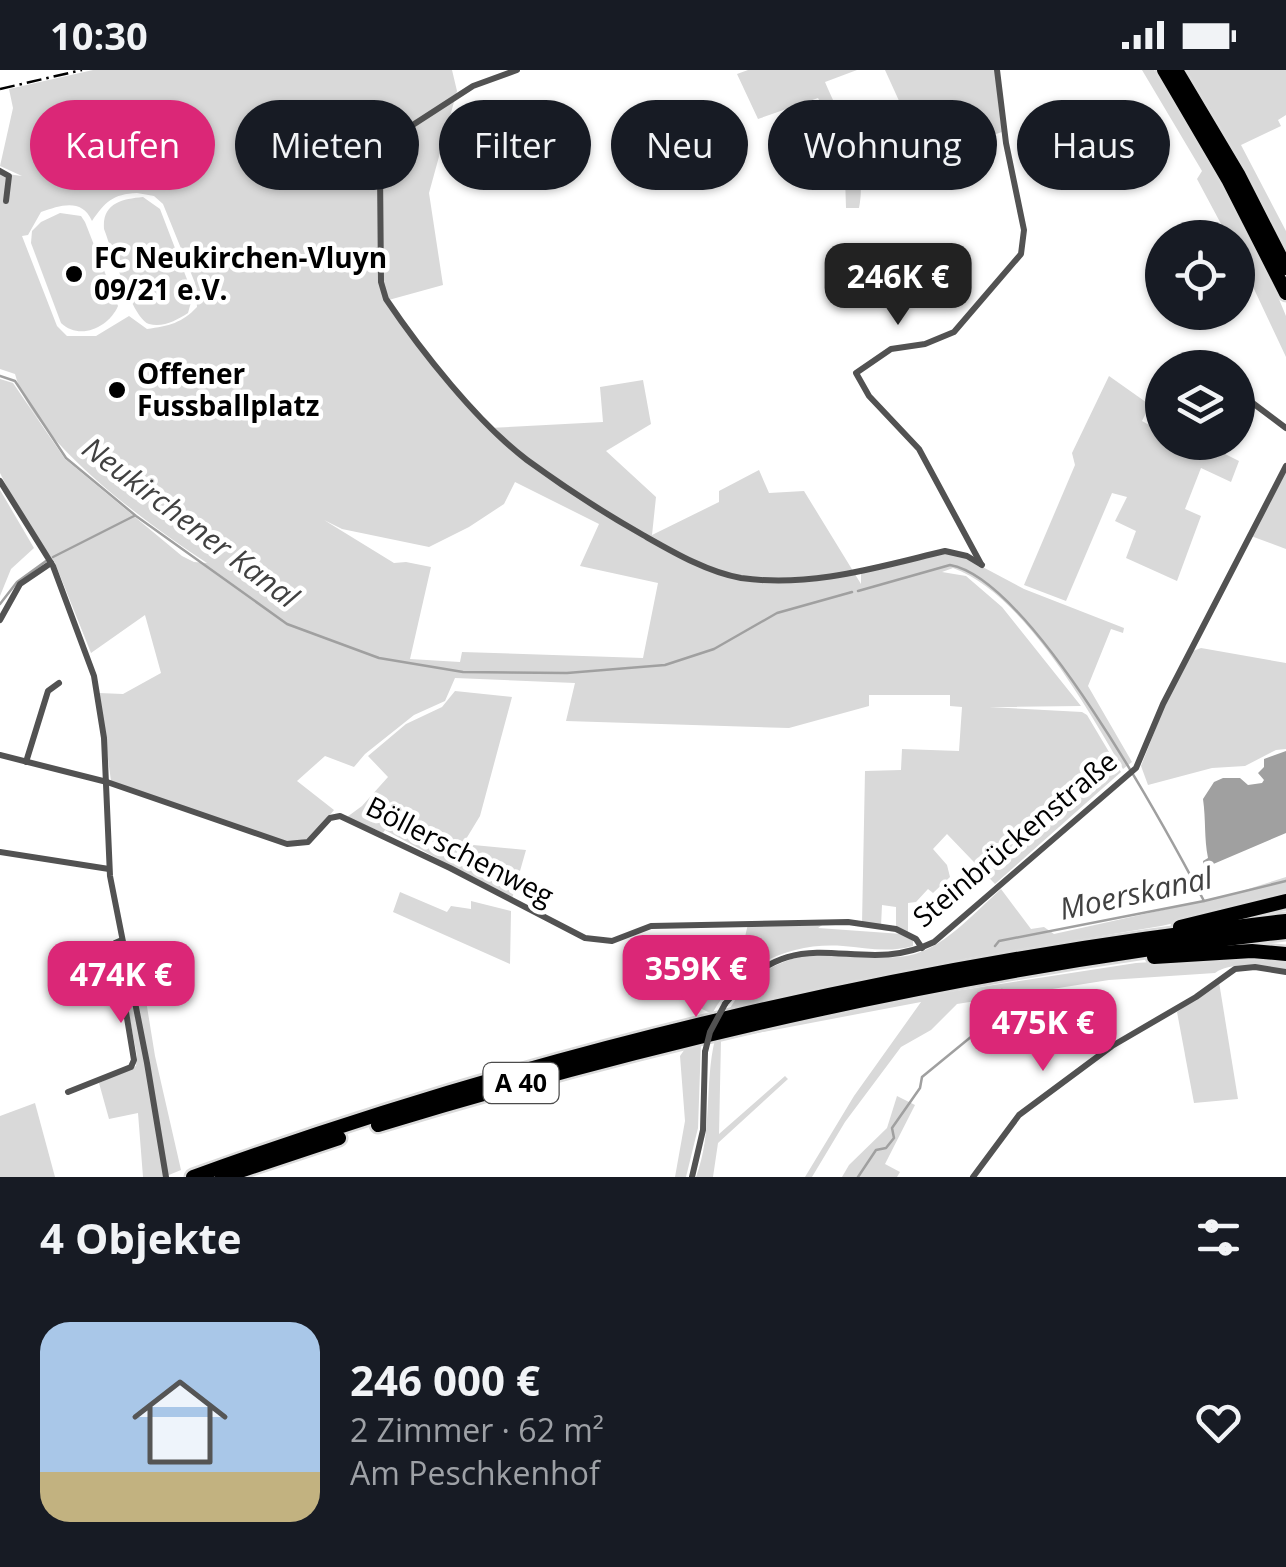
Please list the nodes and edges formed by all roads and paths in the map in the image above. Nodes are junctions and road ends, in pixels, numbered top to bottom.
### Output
1 (517, 70) edge
2 (997, 70) edge
3 (1164, 70) edge
4 (1176, 70) edge
5 (0, 172) edge
6 (6, 201) dead end
7 (1286, 268) edge
8 (1286, 293) edge
9 (1255, 405) edge
10 (1286, 428) edge
11 (1286, 466) edge
12 (0, 482) edge
13 (51, 563) junction
14 (0, 620) edge
15 (59, 683) dead end
16 (0, 755) edge
17 (26, 762) junction
18 (107, 782) junction
19 (0, 852) edge
20 (109, 869) junction
21 (1286, 904) edge
22 (1286, 921) edge
23 (1286, 932) edge
24 (122, 940) junction
25 (1120, 943) junction
26 (1286, 945) edge
27 (922, 948) junction
28 (1228, 952) junction
29 (1286, 954) edge
30 (1088, 959) junction
31 (1286, 972) edge
32 (68, 1092) dead end
33 (165, 1173) edge
34 (193, 1177) edge
35 (222, 1177) edge
36 (692, 1177) edge
37 (973, 1177) edge

1 - 2 street
3 - 8 highway
4 - 7 highway
5 - 6 street
9 - 10 street
11 - 27 street, Steinbrückenstraße
12 - 13 street
13 - 14 street
13 - 18 street
15 - 17 street
16 - 17 street
17 - 18 street
18 - 20 street
18 - 27 street, Böllerschenweg
19 - 20 street
20 - 24 street
21 - 25 highway
22 - 25 highway, A 40
23 - 30 highway, A 40
24 - 32 street
24 - 33 street
25 - 34 highway, A 40
26 - 28 highway
27 - 36 street, Steinbrückenstraße, bridge
28 - 29 highway
28 - 30 highway
30 - 35 highway, A 40
31 - 37 street

